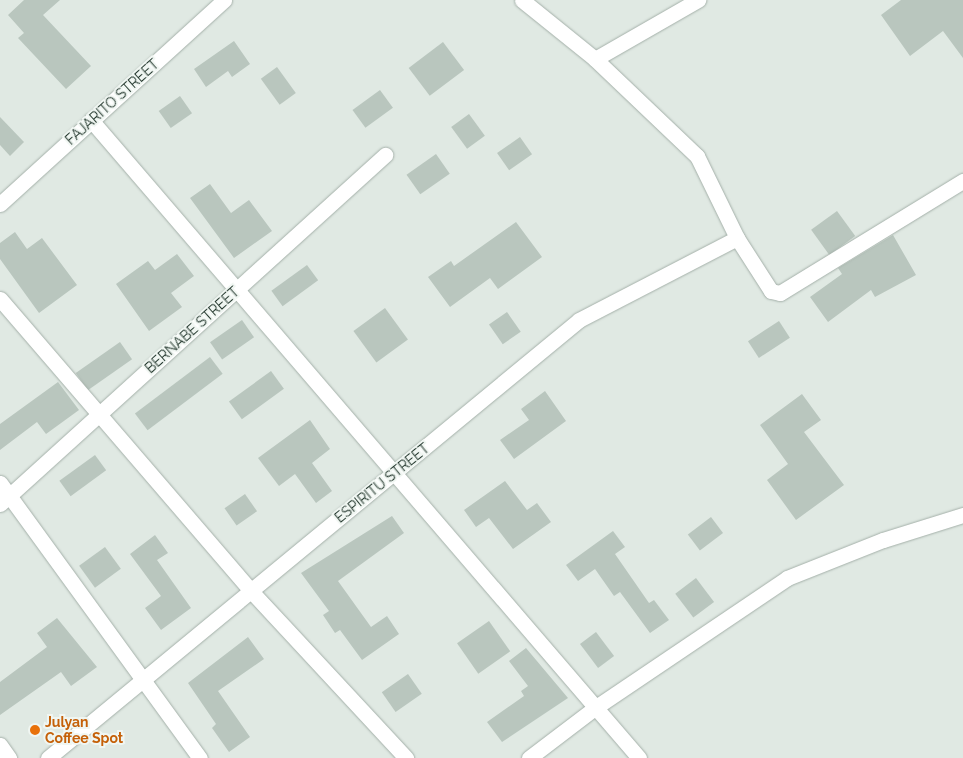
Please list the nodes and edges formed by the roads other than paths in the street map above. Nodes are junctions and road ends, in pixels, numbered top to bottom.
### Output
1 (224, 0) edge
2 (522, 0) edge
3 (698, 0) edge
4 (595, 60) junction
5 (92, 120) junction
6 (385, 156) dead end
7 (963, 181) edge
8 (0, 204) edge
9 (737, 238) junction
10 (237, 290) junction
11 (0, 299) edge
12 (99, 414) junction
13 (395, 473) junction
14 (0, 483) edge
15 (5, 500) edge
16 (963, 515) edge
17 (251, 591) junction
18 (143, 680) junction
19 (596, 707) junction
20 (0, 745) edge
21 (9, 758) edge
22 (48, 758) edge
23 (200, 758) edge
24 (406, 758) edge
25 (530, 758) edge
26 (639, 758) edge

1 - 5 street, FAJARITO STREET
2 - 4 street
3 - 4 street
4 - 9 street
5 - 8 street, FAJARITO STREET
5 - 10 street
6 - 10 street, BERNABE STREET
7 - 9 street
9 - 13 street, ESPIRITU STREET
10 - 12 street, BERNABE STREET
10 - 13 street
11 - 12 street
12 - 15 street, BERNABE STREET
12 - 17 street
13 - 17 street, ESPIRITU STREET
13 - 19 street
14 - 15 street
15 - 18 street
16 - 19 street
17 - 18 street, ESPIRITU STREET
17 - 24 street
18 - 22 street, ESPIRITU STREET
18 - 23 street
19 - 25 street
19 - 26 street
20 - 21 street

